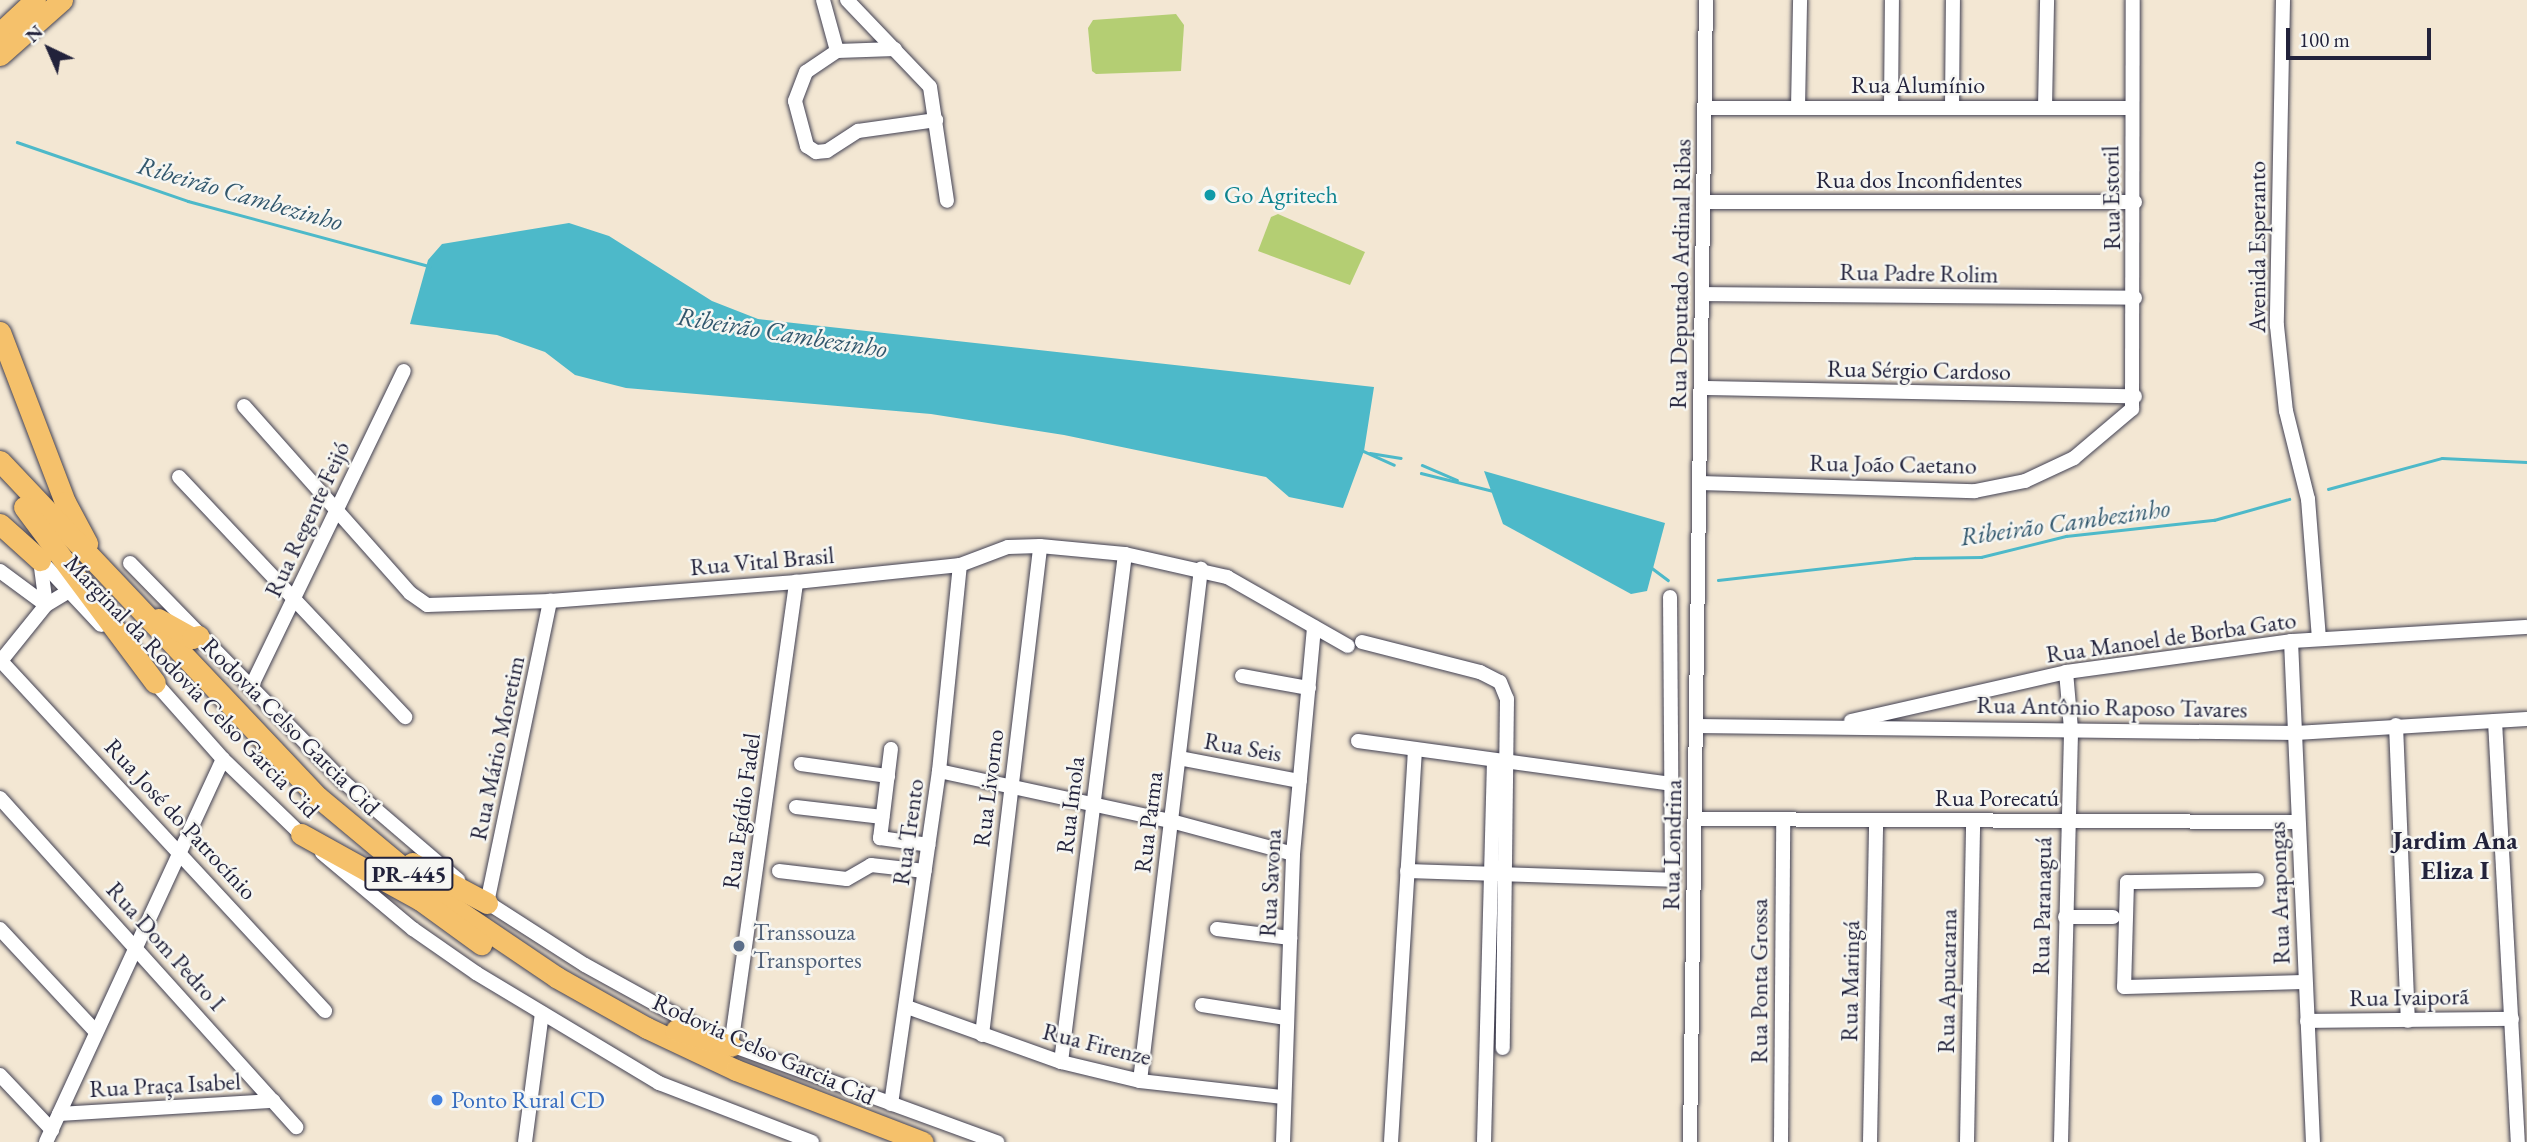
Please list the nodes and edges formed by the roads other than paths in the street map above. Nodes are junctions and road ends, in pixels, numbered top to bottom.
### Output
1 (21, 0) edge
2 (35, 0) edge
3 (62, 0) edge
4 (823, 0) edge
5 (847, 0) edge
6 (1706, 0) edge
7 (1800, 0) edge
8 (1892, 0) edge
9 (1953, 0) edge
10 (2047, 0) edge
11 (2133, 0) edge
12 (2283, 0) edge
13 (0, 12) edge
14 (0, 33) edge
15 (895, 49) junction
16 (837, 51) junction
17 (0, 58) edge
18 (1705, 108) junction
19 (1798, 108) junction
20 (1891, 108) junction
21 (1952, 108) junction
22 (2045, 108) junction
23 (2132, 108) junction
24 (936, 120) junction
25 (947, 201) dead end
26 (1704, 202) junction
27 (2135, 202) junction
28 (1702, 293) junction
29 (2135, 299) junction
30 (0, 331) edge
31 (404, 371) dead end
32 (1701, 388) junction
33 (2135, 396) junction
34 (244, 406) dead end
35 (0, 461) edge
36 (179, 477) dead end
37 (0, 480) edge
38 (1700, 483) junction
39 (336, 506) junction
40 (24, 507) junction
41 (0, 524) edge
42 (1040, 545) junction
43 (1699, 548) joint
44 (1125, 554) junction
45 (40, 560) junction
46 (130, 563) dead end
47 (960, 565) junction
48 (99, 567) junction
49 (1200, 569) junction
50 (0, 571) edge
51 (796, 582) junction
52 (69, 591) junction
53 (1670, 597) dead end
54 (293, 600) junction
55 (550, 601) junction
56 (46, 605) junction
57 (138, 607) junction
58 (1314, 627) junction
59 (2527, 627) edge
60 (199, 636) junction
61 (2319, 639) junction
62 (2291, 642) junction
63 (0, 661) edge
64 (2066, 672) junction
65 (1242, 676) dead end
66 (155, 683) junction
67 (251, 687) junction
68 (1309, 688) junction
69 (405, 717) dead end
70 (2527, 719) edge
71 (2495, 721) junction
72 (2396, 725) junction
73 (1696, 726) junction
74 (1826, 727) junction
75 (2071, 729) junction
76 (2296, 733) junction
77 (1358, 741) dead end
78 (891, 750) dead end
79 (1415, 751) junction
80 (1179, 758) junction
81 (223, 759) junction
82 (1501, 763) junction
83 (802, 764) dead end
84 (939, 771) junction
85 (888, 776) junction
86 (1300, 780) junction
87 (1671, 784) junction
88 (1011, 787) junction
89 (0, 798) edge
90 (1093, 803) junction
91 (796, 807) dead end
92 (882, 817) junction
93 (1695, 819) junction
94 (1783, 819) junction
95 (1876, 820) junction
96 (1171, 821) junction
97 (1973, 821) junction
98 (2066, 822) junction
99 (2298, 822) junction
100 (301, 834) junction
101 (367, 840) junction
102 (929, 845) junction
103 (180, 849) junction
104 (1293, 854) junction
105 (779, 871) dead end
106 (925, 871) junction
107 (1408, 871) junction
108 (1492, 874) junction
109 (1508, 874) junction
110 (2257, 880) dead end
111 (420, 900) junction
112 (487, 904) junction
113 (2065, 917) junction
114 (2113, 917) dead end
115 (0, 929) edge
116 (1217, 929) dead end
117 (1290, 938) junction
118 (136, 946) junction
119 (2305, 982) junction
120 (1202, 1005) dead end
121 (610, 1007) junction
122 (907, 1007) junction
123 (324, 1011) dead end
124 (542, 1013) junction
125 (1286, 1018) junction
126 (2511, 1019) junction
127 (2307, 1021) junction
128 (2408, 1021) junction
129 (96, 1032) junction
130 (982, 1035) junction
131 (731, 1046) junction
132 (1503, 1048) dead end
133 (1061, 1062) junction
134 (0, 1075) edge
135 (1140, 1081) junction
136 (1283, 1097) junction
137 (274, 1101) junction
138 (2522, 1101) edge
139 (891, 1104) junction
140 (59, 1114) junction
141 (296, 1127) dead end
142 (49, 1136) edge
143 (525, 1142) edge
144 (812, 1142) edge
145 (883, 1142) edge
146 (923, 1142) edge
147 (997, 1142) edge
148 (1283, 1142) edge
149 (1391, 1142) edge
150 (1484, 1142) edge
151 (1690, 1142) edge
152 (1782, 1142) edge
153 (1870, 1142) edge
154 (1967, 1142) edge
155 (2061, 1142) edge
156 (2313, 1142) edge
157 (2518, 1142) edge

1 - 13 highway
2 - 14 highway
3 - 17 highway
4 - 16 street
5 - 15 street
6 - 18 street, Rua Deputado Ardinal Ribas
7 - 19 street
8 - 20 street
9 - 21 street
10 - 22 street
11 - 23 street, Rua Estoril
12 - 61 street, Avenida Esperanto
15 - 16 street
15 - 24 street
16 - 24 street
18 - 19 street, Rua Alumínio
18 - 26 street, Rua Deputado Ardinal Ribas
19 - 20 street, Rua Alumínio
20 - 21 street, Rua Alumínio
21 - 22 street, Rua Alumínio
22 - 23 street, Rua Alumínio
23 - 27 street, Rua Estoril
24 - 25 street
26 - 27 street, Rua dos Inconfidentes
26 - 28 street, Rua Deputado Ardinal Ribas
27 - 29 street, Rua Estoril
28 - 29 street, Rua Padre Rolim
28 - 32 street, Rua Deputado Ardinal Ribas
29 - 33 street, Rua Estoril
30 - 48 highway
31 - 39 street, Rua Regente Feijó
32 - 33 street, Rua Sérgio Cardoso
32 - 38 street, Rua Deputado Ardinal Ribas
33 - 38 street, Rua João Caetano
34 - 39 street, Rua Vital Brasil
35 - 48 highway, Rodovia Celso Garcia Cid / PR-445
36 - 54 street
37 - 40 highway, Rodovia Celso Garcia Cid / PR-445
38 - 43 street, Rua Deputado Ardinal Ribas
39 - 54 street, Rua Regente Feijó
39 - 55 street, Rua Vital Brasil
40 - 66 highway
40 - 111 highway, Rodovia Celso Garcia Cid / PR-445
41 - 45 highway
42 - 44 street, Rua Vital Brasil
42 - 47 street, Rua Vital Brasil
42 - 88 street, Rua Livorno
43 - 73 street, Rua Londrina
44 - 49 street, Rua Vital Brasil
44 - 90 street, Rua Imola
45 - 52 street, Marginal da Rodovia Celso Garcia Cid
45 - 56 street
46 - 60 street, Marginal da Rodovia Celso Garcia Cid
47 - 51 street, Rua Vital Brasil
47 - 84 street, Rua Trento
48 - 57 highway, Rodovia Celso Garcia Cid / PR-445
49 - 58 street, Rua Vital Brasil
49 - 80 street, Rua Parma
50 - 56 street
51 - 55 street, Rua Vital Brasil
51 - 131 street, Rua Egídio Fadel
52 - 56 street
52 - 66 street, Marginal da Rodovia Celso Garcia Cid
53 - 87 street
54 - 67 street, Rua Regente Feijó
54 - 69 street
55 - 112 street, Rua Mário Moretim
56 - 63 street
57 - 60 highway
57 - 101 highway, Rodovia Celso Garcia Cid / PR-445
58 - 68 street, Rua Savona
58 - 82 street, Rua Vital Brasil
59 - 61 street, Rua Manoel de Borba Gato
60 - 67 street, Marginal da Rodovia Celso Garcia Cid
61 - 62 street, Rua Manoel de Borba Gato
62 - 64 street, Rua Manoel de Borba Gato
62 - 76 street, Rua Arapongas
63 - 103 street, Rua José do Patrocínio
64 - 74 street, Rua Manoel de Borba Gato
64 - 75 street, Rua Paranaguá
65 - 68 street
66 - 81 street, Marginal da Rodovia Celso Garcia Cid
67 - 112 street, Marginal da Rodovia Celso Garcia Cid
68 - 86 street, Rua Savona
70 - 71 street, Rua Antônio Raposo Tavares
71 - 72 street, Rua Antônio Raposo Tavares
71 - 126 street
72 - 76 street, Rua Antônio Raposo Tavares
72 - 128 street
73 - 74 street, Rua Antônio Raposo Tavares
73 - 93 street, Rua Londrina
74 - 75 street, Rua Antônio Raposo Tavares
75 - 76 street, Rua Antônio Raposo Tavares
75 - 98 street, Rua Paranaguá
76 - 99 street, Rua Arapongas
77 - 79 street
78 - 85 street
79 - 82 street
79 - 107 street
80 - 86 street, Rua Seis
80 - 96 street, Rua Parma
81 - 100 street, Marginal da Rodovia Celso Garcia Cid
81 - 103 street
82 - 87 street
82 - 108 street
82 - 109 street
83 - 85 street
84 - 88 street
84 - 102 street, Rua Trento
85 - 92 street
86 - 104 street, Rua Savona
87 - 109 street
88 - 90 street
88 - 130 street, Rua Livorno
89 - 118 street, Rua Dom Pedro I
90 - 96 street
90 - 133 street, Rua Imola
91 - 92 street
92 - 102 street
93 - 94 street, Rua Porecatú
93 - 151 street, Rua Londrina
94 - 95 street, Rua Porecatú
94 - 152 street, Rua Ponta Grossa
95 - 97 street, Rua Porecatú
95 - 153 street, Rua Maringá
96 - 104 street
96 - 135 street, Rua Parma
97 - 98 street, Rua Porecatú
97 - 154 street, Rua Apucarana
98 - 99 street, Rua Porecatú
98 - 113 street, Rua Paranaguá
99 - 119 street, Rua Arapongas
100 - 111 highway
100 - 124 street, Marginal da Rodovia Celso Garcia Cid
101 - 112 highway
101 - 121 highway, Rodovia Celso Garcia Cid / PR-445
102 - 106 street, Rua Trento
103 - 118 street
103 - 123 street, Rua José do Patrocínio
104 - 117 street, Rua Savona
105 - 106 street
106 - 122 street, Rua Trento
107 - 108 street
107 - 149 street
108 - 109 street
108 - 150 street
109 - 132 street
110 - 119 street
111 - 145 highway, Rodovia Celso Garcia Cid / PR-445
112 - 131 street, Marginal da Rodovia Celso Garcia Cid
113 - 114 street
113 - 155 street, Rua Paranaguá
115 - 129 street
116 - 117 street
117 - 125 street, Rua Savona
118 - 129 street
118 - 137 street, Rua Dom Pedro I
119 - 127 street, Rua Arapongas
120 - 125 street
121 - 131 highway
121 - 146 highway, Rodovia Celso Garcia Cid / PR-445
122 - 130 street, Rua Firenze
122 - 139 street, Rua Trento
124 - 143 street
124 - 144 street, Marginal da Rodovia Celso Garcia Cid
125 - 136 street, Rua Savona
126 - 128 street, Rua Ivaiporã
126 - 138 street
127 - 128 street, Rua Ivaiporã
127 - 156 street, Rua Arapongas
129 - 140 street
130 - 133 street, Rua Firenze
131 - 139 street, Marginal da Rodovia Celso Garcia Cid
133 - 135 street, Rua Firenze
134 - 142 street
135 - 136 street, Rua Firenze
136 - 148 street, Rua Savona
137 - 140 street, Rua Praça Isabel
137 - 141 street, Rua Dom Pedro I
138 - 157 street
139 - 147 street, Marginal da Rodovia Celso Garcia Cid
140 - 142 street

